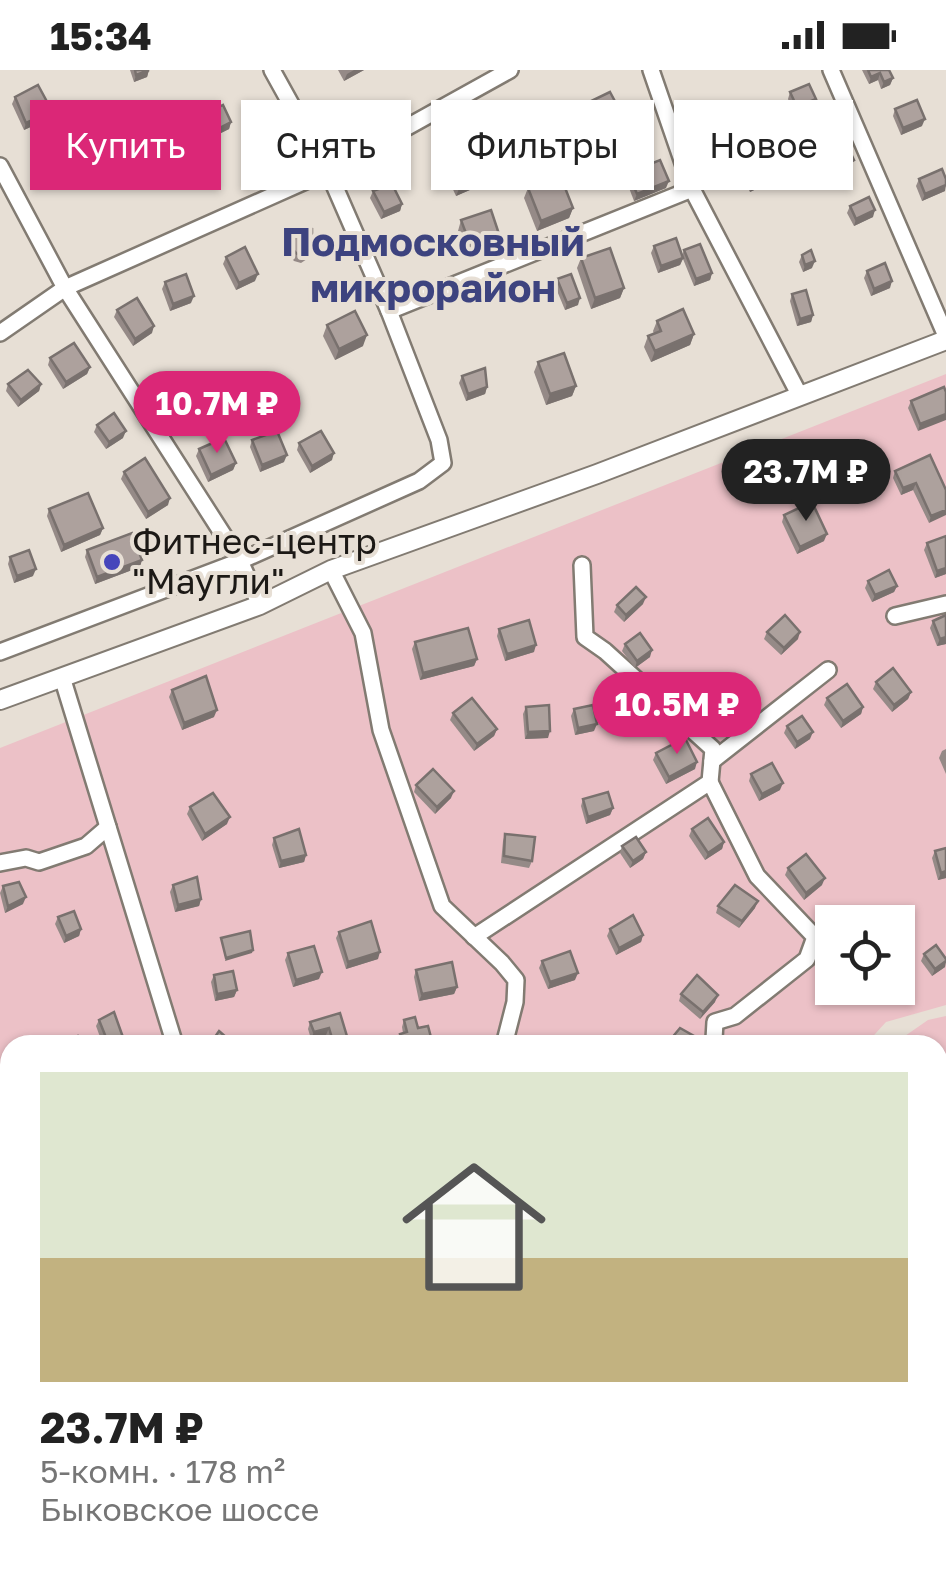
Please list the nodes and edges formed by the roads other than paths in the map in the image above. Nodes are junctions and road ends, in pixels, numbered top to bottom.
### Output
1 (272, 70) edge
2 (510, 70) edge
3 (650, 70) edge
4 (831, 70) edge
5 (289, 100) edge
6 (411, 124) edge
7 (674, 138) edge
8 (0, 166) edge
9 (283, 190) edge
10 (337, 190) edge
11 (690, 190) edge
12 (693, 190) edge
13 (65, 288) junction
14 (390, 312) junction
15 (0, 333) edge
16 (946, 338) edge
17 (800, 396) junction
18 (240, 562) junction
19 (582, 565) dead end
20 (332, 570) junction
21 (946, 604) edge
22 (260, 605) junction
23 (895, 616) dead end
24 (0, 652) edge
25 (828, 670) dead end
26 (62, 676) junction
27 (0, 700) edge
28 (712, 761) junction
29 (710, 782) junction
30 (108, 827) junction
31 (0, 863) edge
32 (474, 937) junction
33 (171, 1035) edge
34 (507, 1035) edge
35 (714, 1035) edge

1 - 5 street
2 - 6 street
3 - 7 street
4 - 16 street
8 - 13 street
9 - 13 street
10 - 14 street
11 - 14 street
12 - 17 street
13 - 15 street
13 - 18 street
14 - 18 street
16 - 17 main road
17 - 20 main road
18 - 22 street
18 - 24 street
19 - 28 street
20 - 22 main road
20 - 32 street
21 - 23 street
22 - 26 main road
25 - 28 street
26 - 27 main road
26 - 30 street
28 - 29 street
29 - 32 street
29 - 35 street
30 - 31 street
30 - 33 street
32 - 34 street

